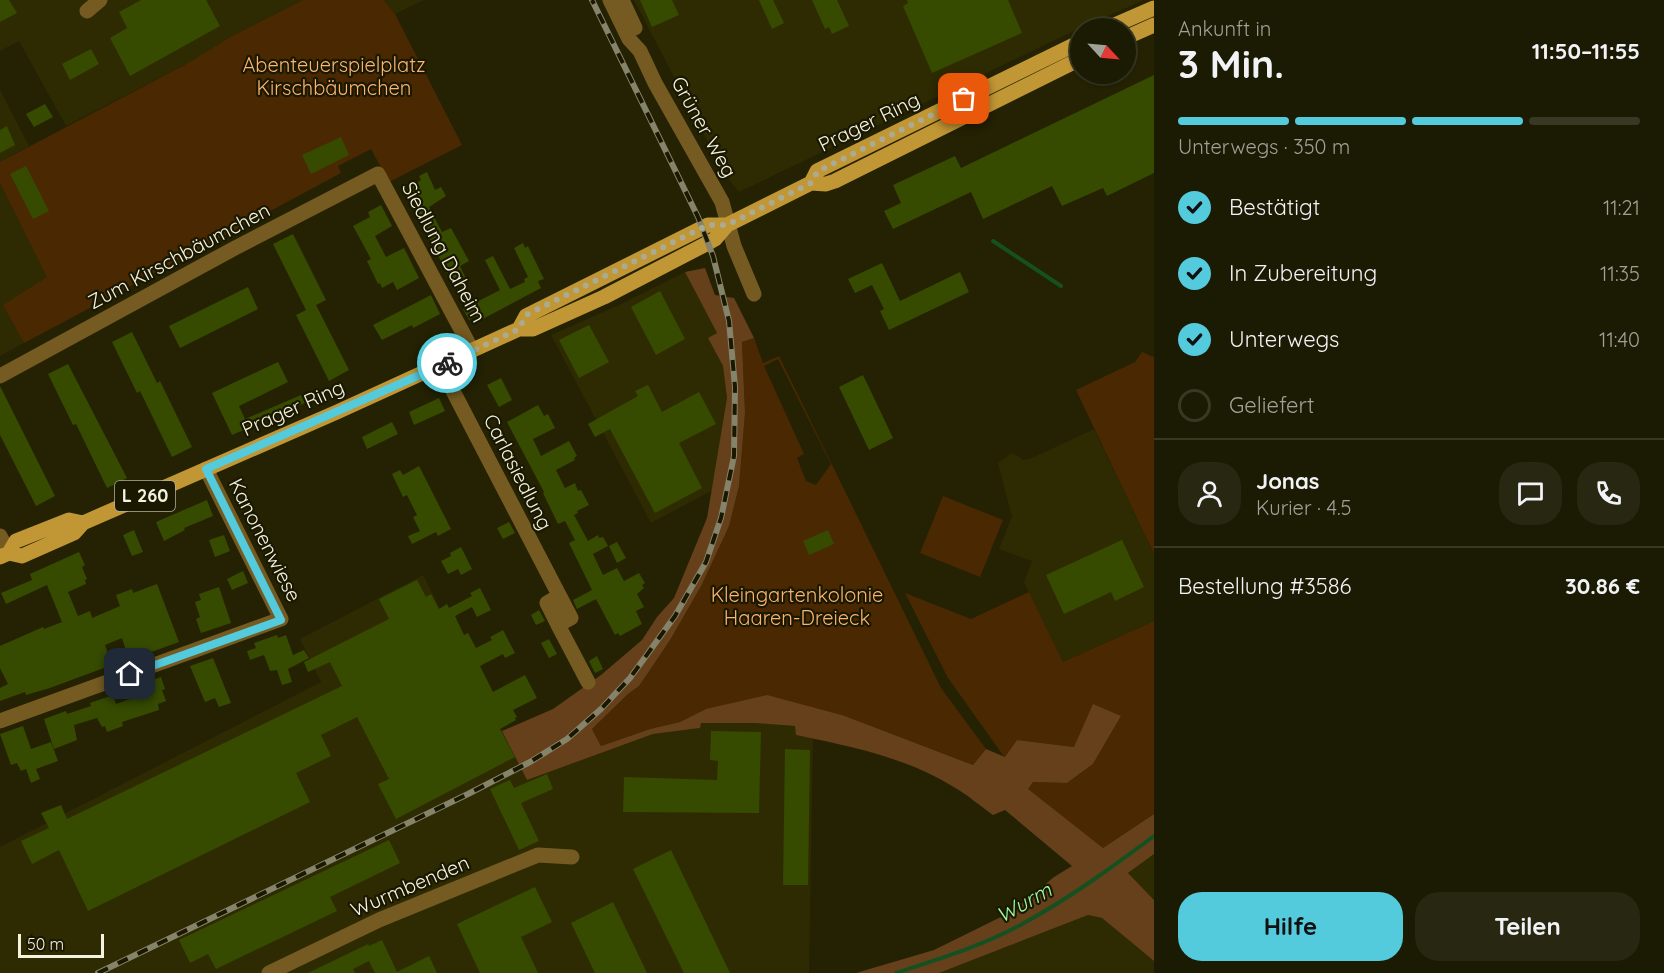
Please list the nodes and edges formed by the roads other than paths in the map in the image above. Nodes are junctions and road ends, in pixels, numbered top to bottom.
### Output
1 (100, 0) edge
2 (610, 0) edge
3 (622, 0) edge
4 (1154, 8) edge
5 (87, 11) dead end
6 (1130, 18) edge
7 (1154, 25) edge
8 (1136, 33) edge
9 (1070, 47) edge
10 (640, 51) junction
11 (1070, 65) edge
12 (378, 174) joint
13 (811, 183) junction
14 (727, 225) junction
15 (754, 294) dead end
16 (472, 350) junction
17 (440, 366) junction
18 (0, 376) edge
19 (206, 469) junction
20 (0, 536) edge
21 (4, 555) edge
22 (588, 682) dead end
23 (0, 721) edge
24 (572, 857) dead end
25 (269, 973) edge

1 - 5 street
2 - 10 street, Grüner Weg
3 - 10 street, Grüner Weg
4 - 6 main road
7 - 8 main road
9 - 13 main road, Prager Ring / L 260
10 - 14 street, Grüner Weg
11 - 13 main road, Prager Ring / L 260
12 - 16 street, Siedlung Daheim
12 - 18 street, Zum Kirschbäumchen
13 - 14 main road, Prager Ring / L 260
14 - 15 street, Grüner Weg
14 - 16 main road, Prager Ring / L 260
16 - 17 main road, Prager Ring / L 260
17 - 19 main road, Prager Ring / L 260
17 - 22 street, Carlasiedlung
19 - 21 main road, Prager Ring / L 260
19 - 23 street, Kanonenwiese
20 - 21 street
24 - 25 street, Wurmbenden

